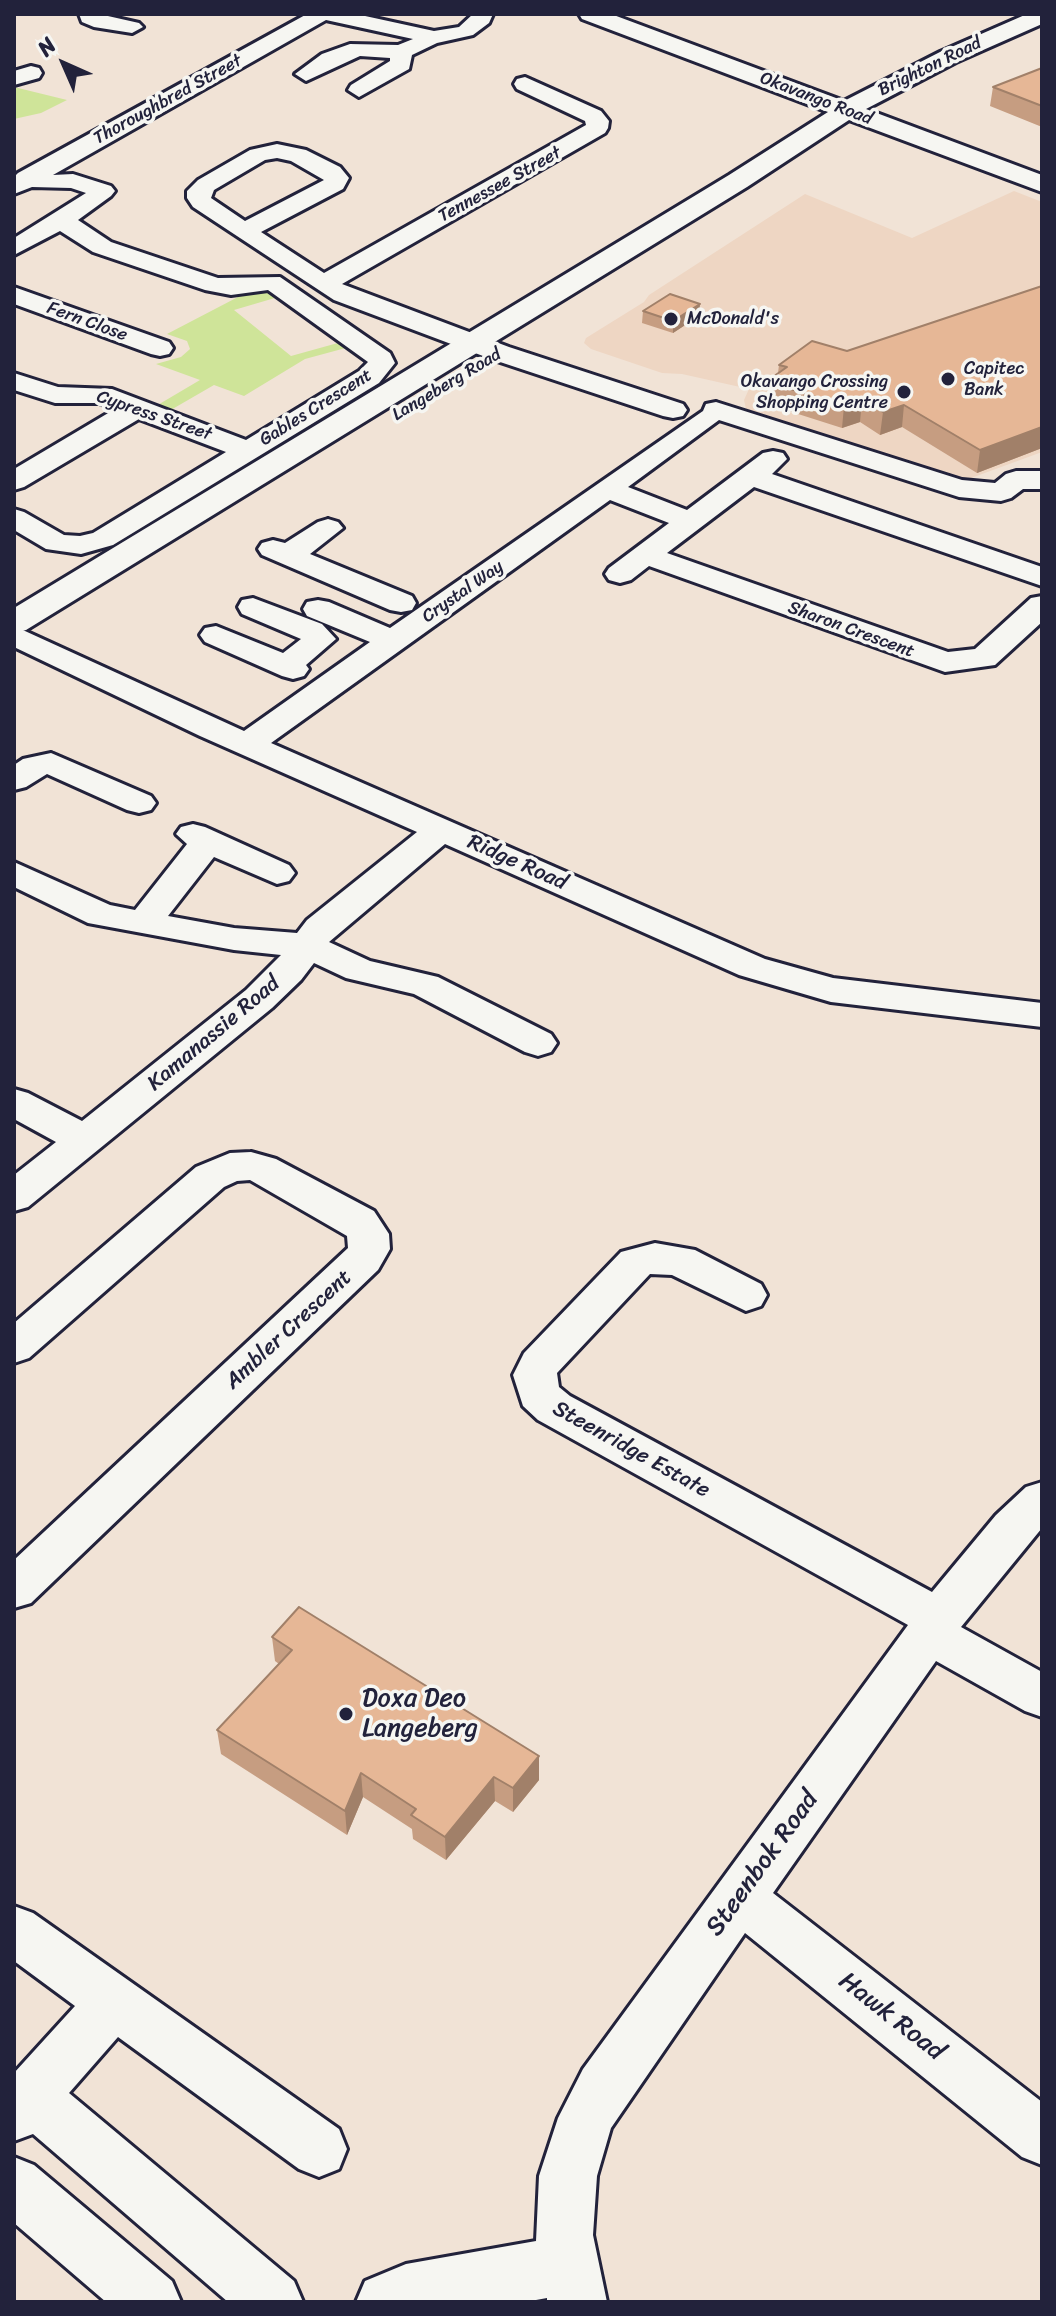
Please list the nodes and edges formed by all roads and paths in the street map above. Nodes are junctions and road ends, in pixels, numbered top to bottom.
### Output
1 (89, 14) edge
2 (325, 14) edge
3 (483, 14) edge
4 (590, 14) edge
5 (627, 14) edge
6 (1042, 16) edge
7 (132, 27) dead end
8 (1042, 32) edge
9 (434, 37) junction
10 (401, 52) junction
11 (306, 74) dead end
12 (525, 84) dead end
13 (359, 90) dead end
14 (868, 110) junction
15 (1042, 167) edge
16 (25, 180) edge
17 (1042, 184) edge
18 (62, 221) junction
19 (244, 231) junction
20 (14, 248) edge
21 (323, 284) junction
22 (14, 295) edge
23 (492, 344) junction
24 (160, 348) dead end
25 (14, 381) edge
26 (137, 408) junction
27 (699, 416) junction
28 (247, 450) junction
29 (784, 451) dead end
30 (751, 476) junction
31 (1042, 480) edge
32 (14, 481) edge
33 (608, 489) junction
34 (14, 518) edge
35 (691, 522) junction
36 (328, 528) dead end
37 (646, 555) junction
38 (620, 574) dead end
39 (1042, 577) edge
40 (325, 604) junction
41 (1042, 605) edge
42 (253, 607) dead end
43 (388, 623) junction
44 (15, 633) edge
45 (216, 635) dead end
46 (247, 744) junction
47 (14, 780) edge
48 (139, 803) dead end
49 (441, 830) junction
50 (14, 873) edge
51 (277, 873) dead end
52 (144, 922) junction
53 (308, 946) junction
54 (1042, 1015) edge
55 (538, 1043) dead end
56 (14, 1102) edge
57 (85, 1140) junction
58 (14, 1197) edge
59 (746, 1295) dead end
60 (14, 1347) edge
61 (1042, 1500) edge
62 (14, 1589) edge
63 (934, 1626) junction
64 (1042, 1696) edge
65 (740, 1898) junction
66 (14, 1930) edge
67 (114, 2002) junction
68 (22, 2105) edge
69 (1042, 2137) edge
70 (319, 2149) dead end
71 (14, 2185) edge
72 (573, 2283) edge
73 (151, 2302) edge
74 (273, 2302) edge
75 (386, 2302) edge

1 - 7 street
2 - 9 street
2 - 16 street, Thoroughbred Street
3 - 9 street
4 - 14 main road, Okavango Road
5 - 14 main road, Okavango Road
6 - 14 main road, Brighton Road
8 - 14 main road, Brighton Road
9 - 10 street
10 - 11 street
10 - 13 street
12 - 21 street, Tennessee Street
14 - 15 main road, Okavango Road
14 - 17 main road, Okavango Road
14 - 23 main road, Langeberg Road
16 - 18 street
18 - 20 street
18 - 28 street, Gables Crescent
19 - 19 street
19 - 21 street
21 - 23 street
22 - 24 street, Fern Close
23 - 27 street
23 - 44 main road, Langeberg Road
25 - 26 street, Cypress Street
26 - 28 street, Cypress Street
26 - 32 street
27 - 31 street
27 - 33 street, Crystal Way
28 - 34 street, Gables Crescent
29 - 30 street
30 - 35 street
30 - 39 street
33 - 35 street
33 - 43 street, Crystal Way
35 - 37 street
36 - 40 street
37 - 38 street
37 - 41 street, Sharon Crescent
40 - 42 street
40 - 43 street
40 - 43 street
40 - 45 street
43 - 46 street, Crystal Way
44 - 46 street, Ridge Road
46 - 49 street, Ridge Road
47 - 48 street
49 - 53 street, Kamanassie Road
49 - 54 street, Ridge Road
50 - 52 street
51 - 52 street
52 - 53 street
53 - 55 street
53 - 57 street, Kamanassie Road
56 - 57 street
57 - 58 street, Kamanassie Road
59 - 63 street, Steenridge Estate
60 - 62 street, Ambler Crescent
61 - 63 street, Steenbok Road
63 - 64 street
63 - 65 street, Steenbok Road
65 - 69 street, Hawk Road
65 - 72 street, Steenbok Road
66 - 67 street
67 - 68 street
67 - 70 street
68 - 74 street
71 - 73 street
72 - 75 street

